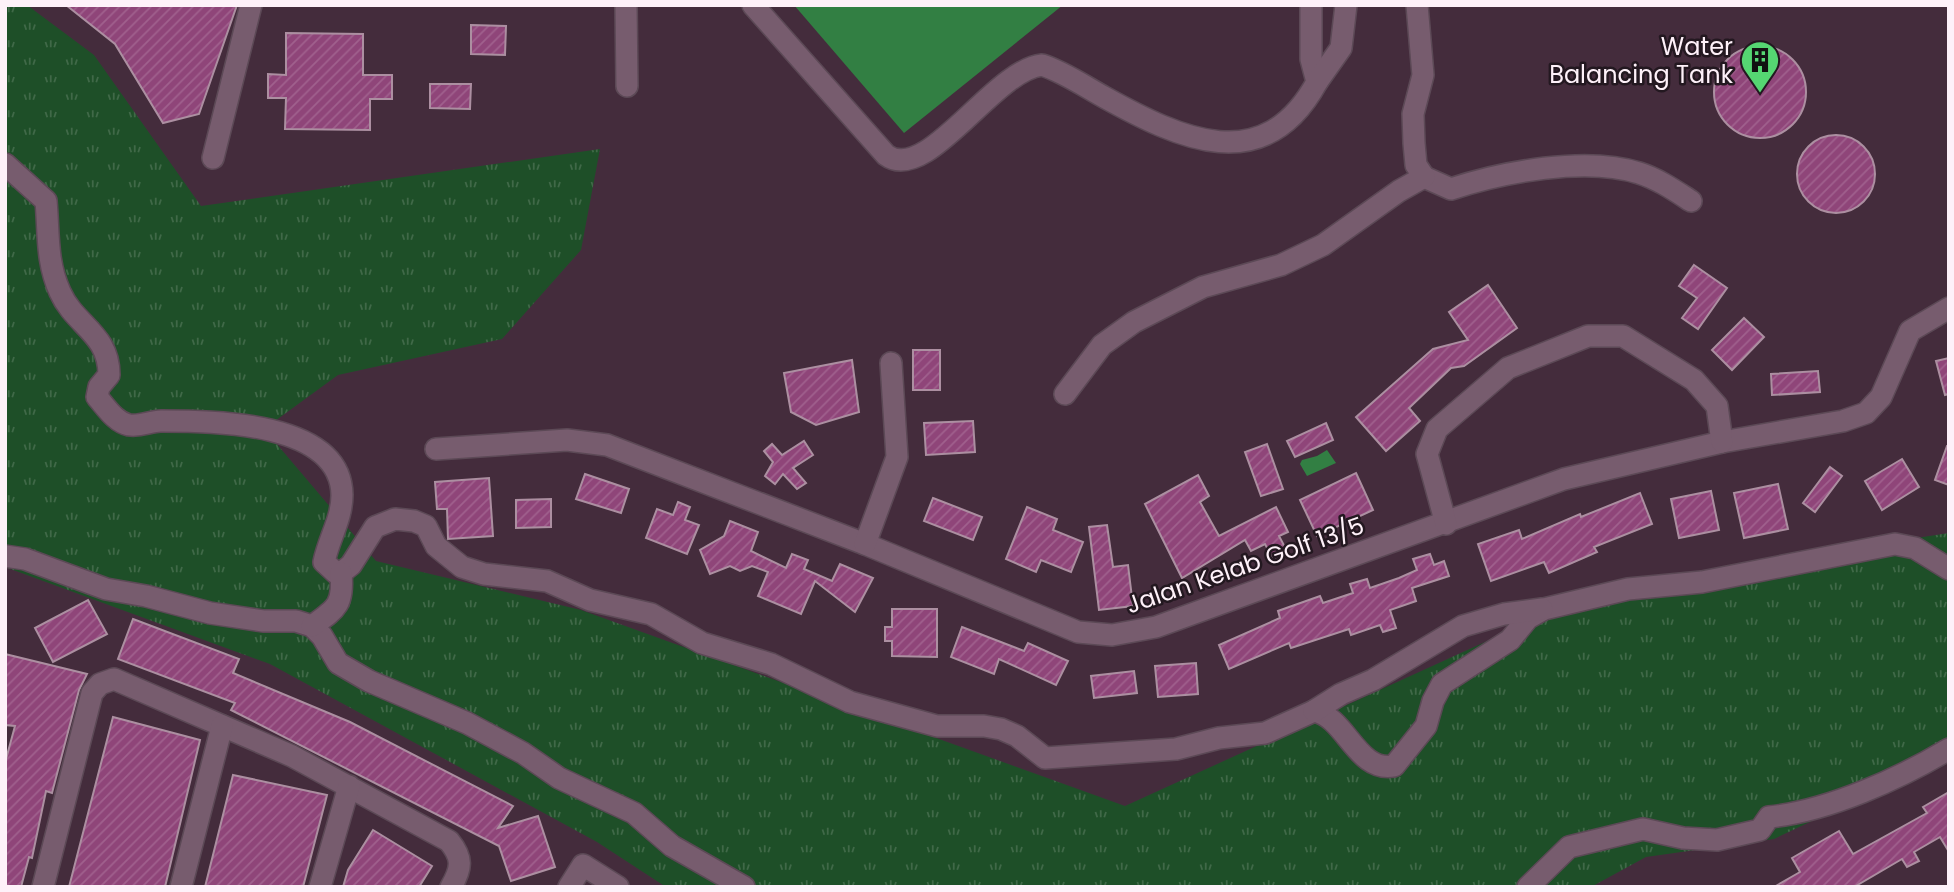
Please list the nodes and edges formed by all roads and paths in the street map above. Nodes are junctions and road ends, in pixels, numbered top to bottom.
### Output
1 (251, 5) edge
2 (626, 5) edge
3 (753, 5) edge
4 (1311, 5) edge
5 (1346, 5) edge
6 (1417, 5) edge
7 (1317, 82) junction
8 (626, 86) dead end
9 (213, 158) dead end
10 (5, 164) edge
11 (1424, 177) junction
12 (1691, 201) dead end
13 (1949, 308) edge
14 (891, 363) dead end
15 (1065, 394) dead end
16 (1722, 442) junction
17 (436, 449) dead end
18 (1446, 524) junction
19 (865, 544) junction
20 (5, 556) edge
21 (1949, 569) edge
22 (341, 573) junction
23 (1544, 609) junction
24 (312, 626) junction
25 (1314, 711) junction
26 (222, 726) junction
27 (1949, 749) edge
28 (349, 786) junction
29 (43, 887) edge
30 (181, 887) edge
31 (320, 887) edge
32 (451, 887) edge
33 (569, 887) edge
34 (618, 887) edge
35 (744, 887) edge
36 (1528, 887) edge

1 - 9 street
2 - 8 street
3 - 7 street
4 - 7 street
5 - 7 street
6 - 11 street
10 - 22 street
11 - 12 street
11 - 15 street
13 - 16 street, Jalan Kelab Golf 13/5
14 - 19 street
16 - 18 street, Jalan Kelab Golf 13/5
16 - 18 street
17 - 19 street, Jalan Kelab Golf 13/5
18 - 19 street, Jalan Kelab Golf 13/5
20 - 24 street
21 - 23 street
22 - 24 street
22 - 25 street
23 - 25 street
23 - 25 street
24 - 35 street
26 - 28 street
26 - 29 street
26 - 30 street
27 - 36 street
28 - 31 street
28 - 32 street
33 - 34 street

